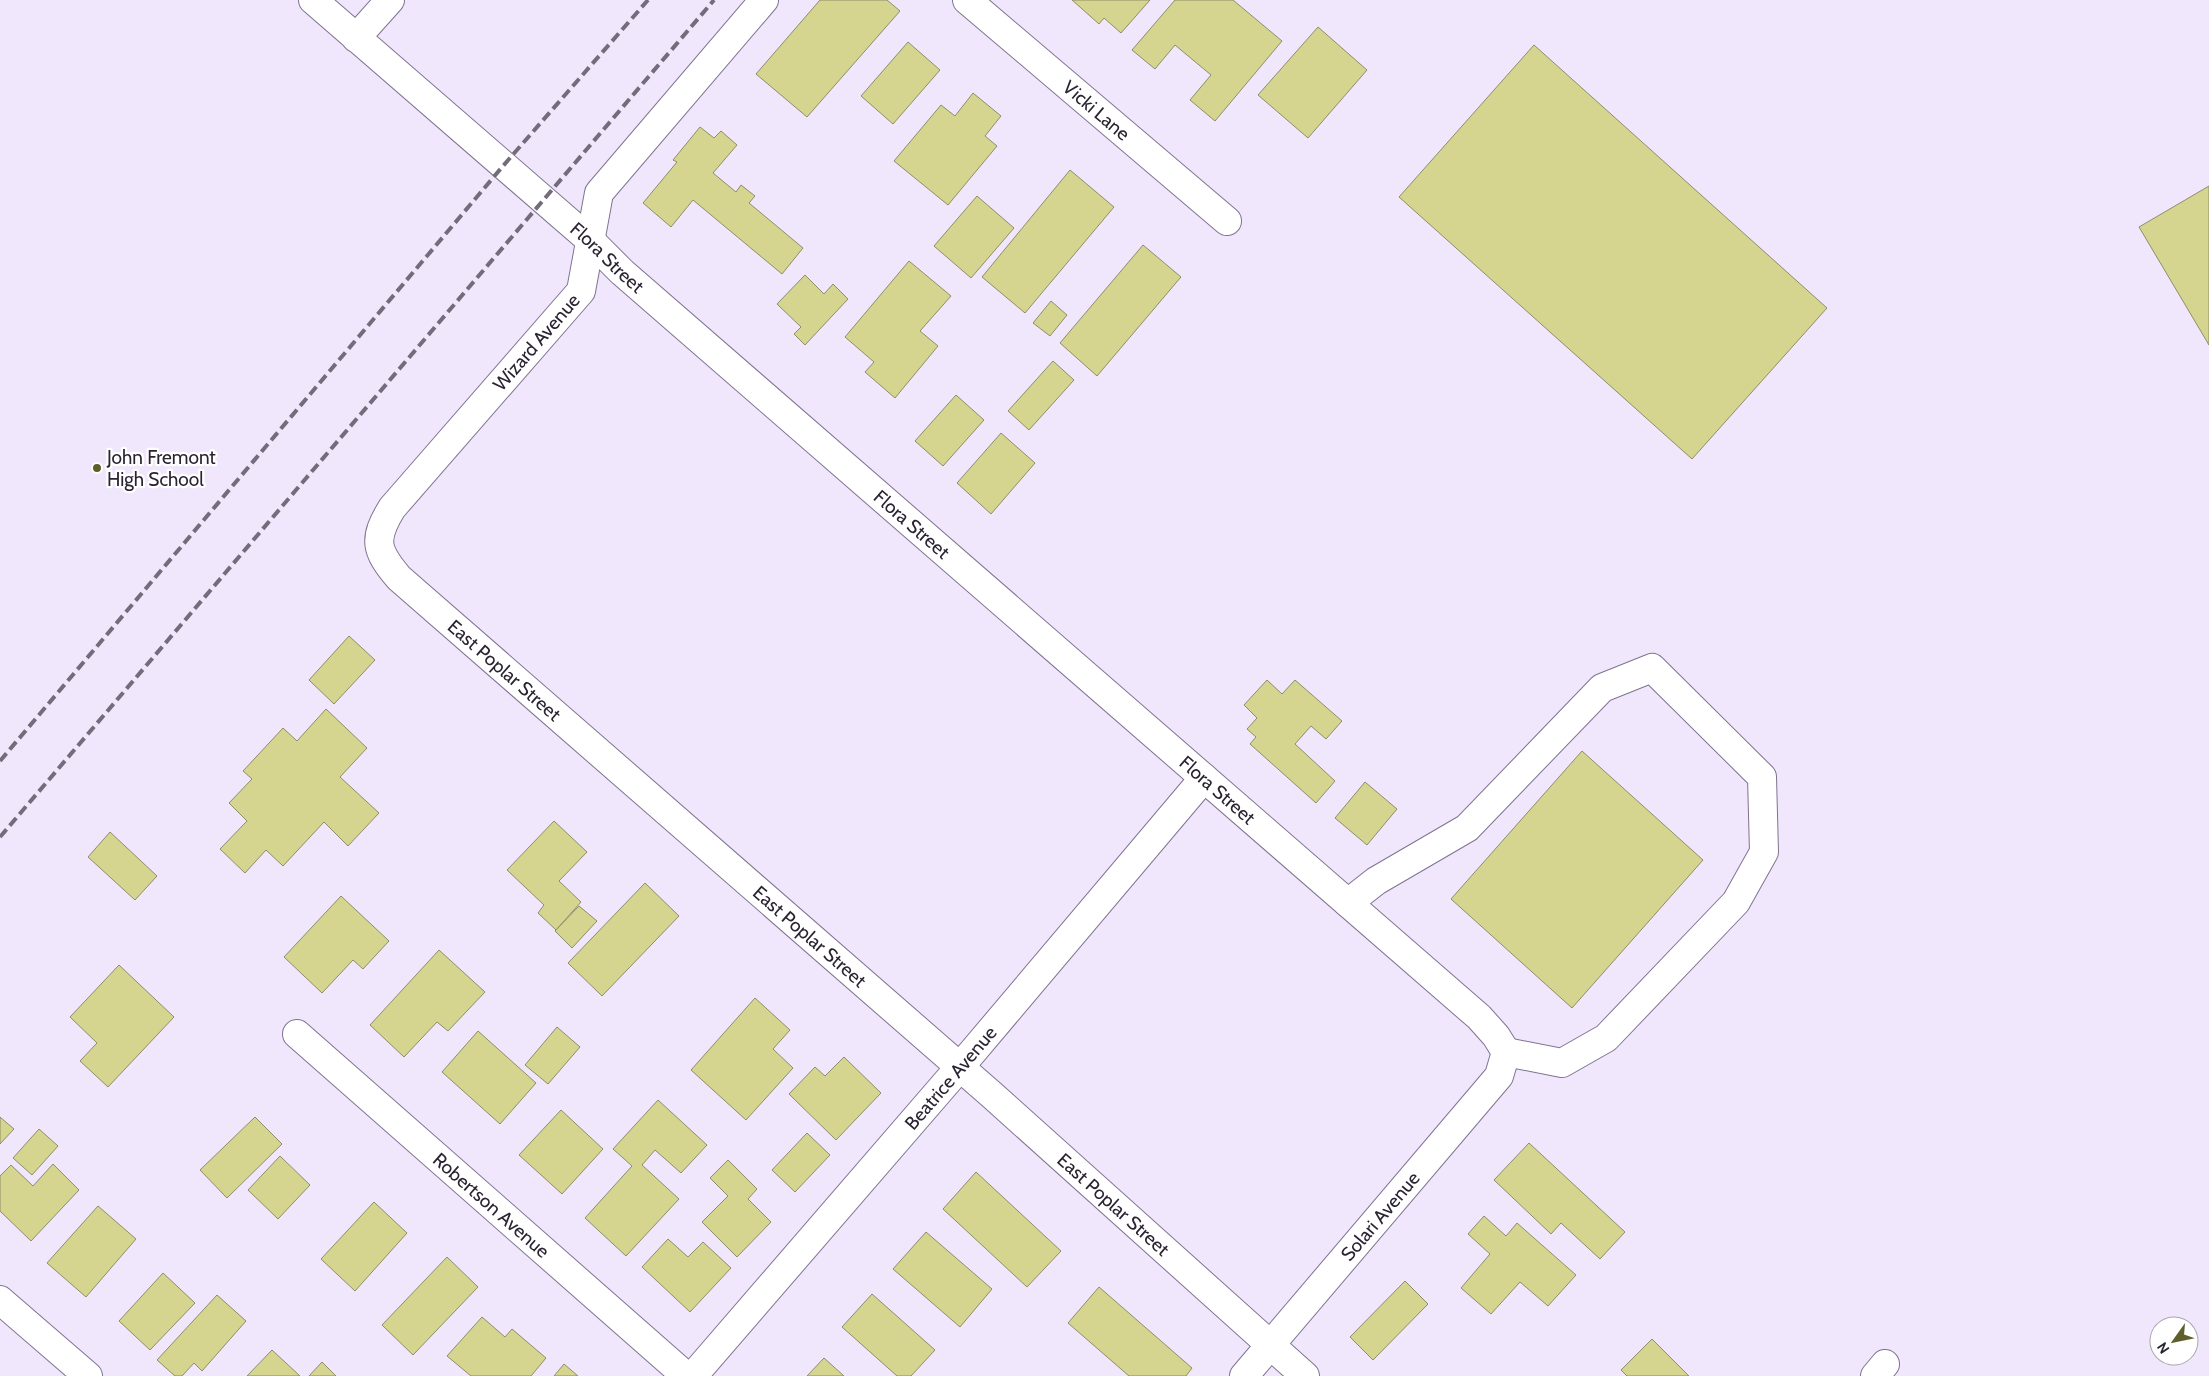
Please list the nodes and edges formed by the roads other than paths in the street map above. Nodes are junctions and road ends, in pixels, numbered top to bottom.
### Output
1 (313, 0) edge
2 (390, 0) edge
3 (764, 0) edge
4 (967, 0) edge
5 (356, 38) junction
6 (1227, 221) dead end
7 (591, 242) junction
8 (418, 478) joint
9 (1204, 778) junction
10 (1348, 903) junction
11 (297, 1034) dead end
12 (1506, 1052) junction
13 (959, 1068) junction
14 (0, 1300) edge
15 (1270, 1345) junction
16 (88, 1376) edge
17 (686, 1376) edge
18 (693, 1376) edge
19 (1244, 1376) edge
20 (1305, 1376) edge

1 - 5 street, Flora Street
2 - 5 street
3 - 7 street, Wizard Avenue
4 - 6 street, Vicki Lane
5 - 7 street, Flora Street
7 - 8 street, Wizard Avenue
7 - 9 street, Flora Street
8 - 13 street, East Poplar Street
9 - 10 street, Flora Street
9 - 13 street, Beatrice Avenue
10 - 12 street, Flora Street
10 - 12 street
11 - 17 street, Robertson Avenue
12 - 15 street, Solari Avenue
13 - 15 street, East Poplar Street
13 - 18 street, Beatrice Avenue
14 - 16 street
15 - 19 street, Solari Avenue
15 - 20 street, East Poplar Street

